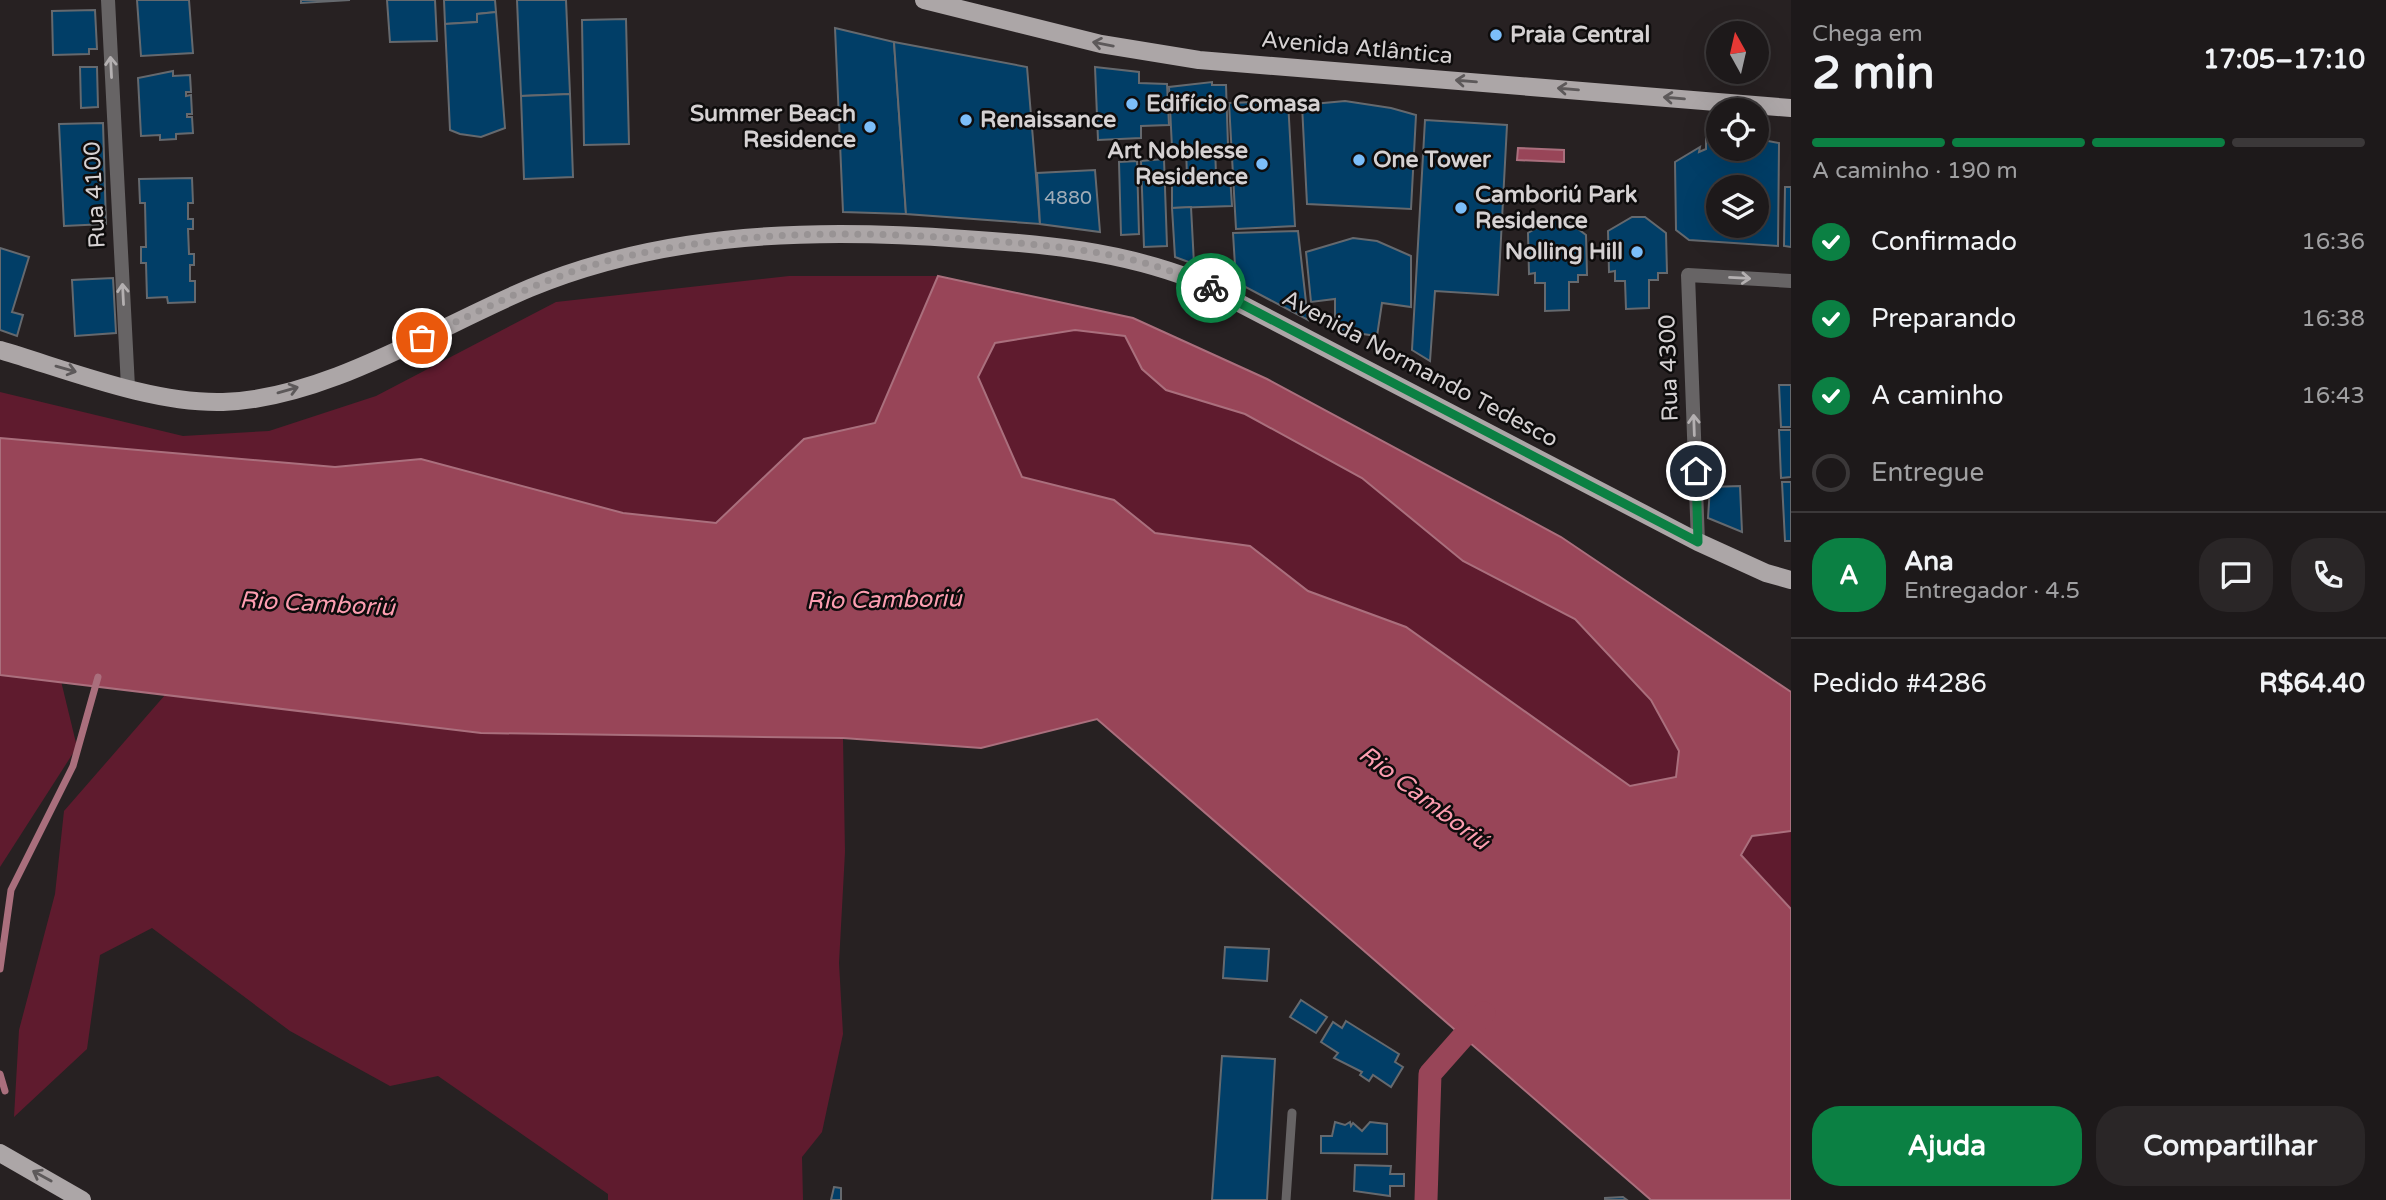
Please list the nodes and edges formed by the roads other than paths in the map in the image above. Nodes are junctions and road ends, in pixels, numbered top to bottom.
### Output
1 (108, 0) edge
2 (924, 0) edge
3 (1791, 108) edge
4 (1791, 281) edge
5 (0, 350) edge
6 (128, 387) junction
7 (1698, 542) junction
8 (1791, 580) edge
9 (1292, 1113) dead end
10 (0, 1153) edge
11 (82, 1200) edge
12 (1286, 1200) edge

6 -> 1 street, Rua 4100
3 -> 2 main road, Avenida Atlântica
7 -> 4 street, Rua 4300
5 -> 6 main road, Avenida Normando Tedesco
6 -> 7 main road, Avenida Normando Tedesco
7 - 8 main road, Avenida Normando Tedesco
9 - 12 lane
11 -> 10 main road

